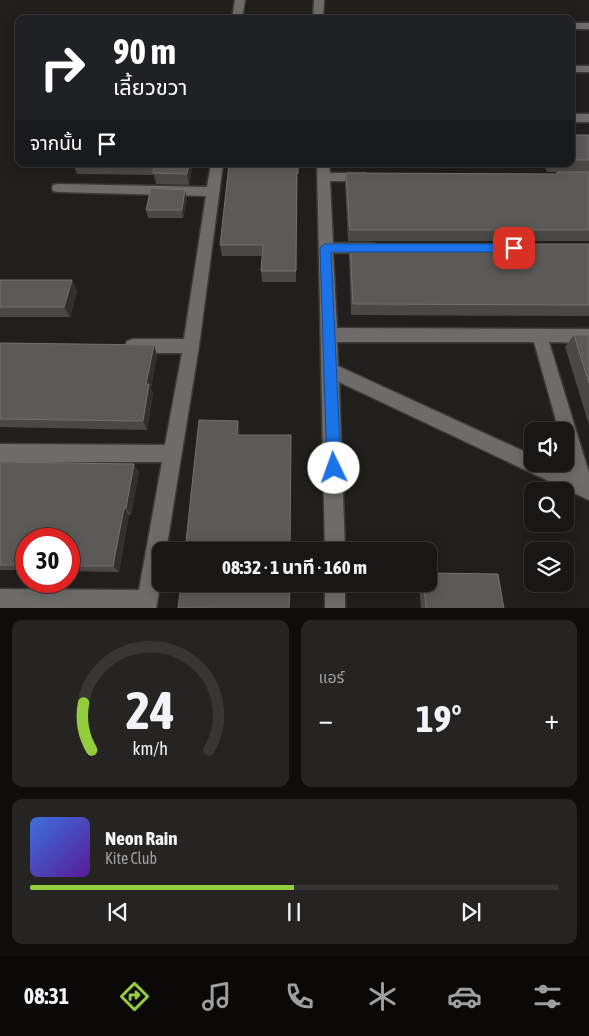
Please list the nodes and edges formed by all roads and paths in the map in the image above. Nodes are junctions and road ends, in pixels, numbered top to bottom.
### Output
1 (240, 0) edge
2 (319, 0) edge
3 (238, 15) edge
4 (318, 15) edge
5 (575, 26) edge
6 (589, 26) edge
7 (575, 69) edge
8 (589, 69) edge
9 (575, 118) edge
10 (589, 118) edge
11 (217, 167) edge
12 (323, 170) edge
13 (382, 177) edge
14 (58, 188) dead end
15 (213, 192) junction
16 (325, 248) junction
17 (384, 248) edge
18 (328, 335) junction
19 (540, 336) junction
20 (589, 336) edge
21 (115, 345) edge
22 (191, 346) junction
23 (329, 369) junction
24 (0, 453) edge
25 (172, 454) junction
26 (524, 460) edge
27 (550, 472) edge
28 (588, 490) edge
29 (335, 542) edge
30 (335, 592) edge
31 (0, 599) edge
32 (146, 604) edge
33 (335, 608) edge

1 - 3 street
2 - 4 street
5 - 6 street
7 - 8 street
9 - 10 street
11 - 15 street
12 - 13 street
12 - 16 street
14 - 15 street
15 - 22 street
16 - 17 street
16 - 18 street
18 - 19 street
18 - 23 street
19 - 20 street
19 - 28 street
21 - 22 street
22 - 25 street
23 - 26 street
23 - 29 street
24 - 25 street
25 - 32 street
27 - 28 street
30 - 33 street
31 - 32 street

